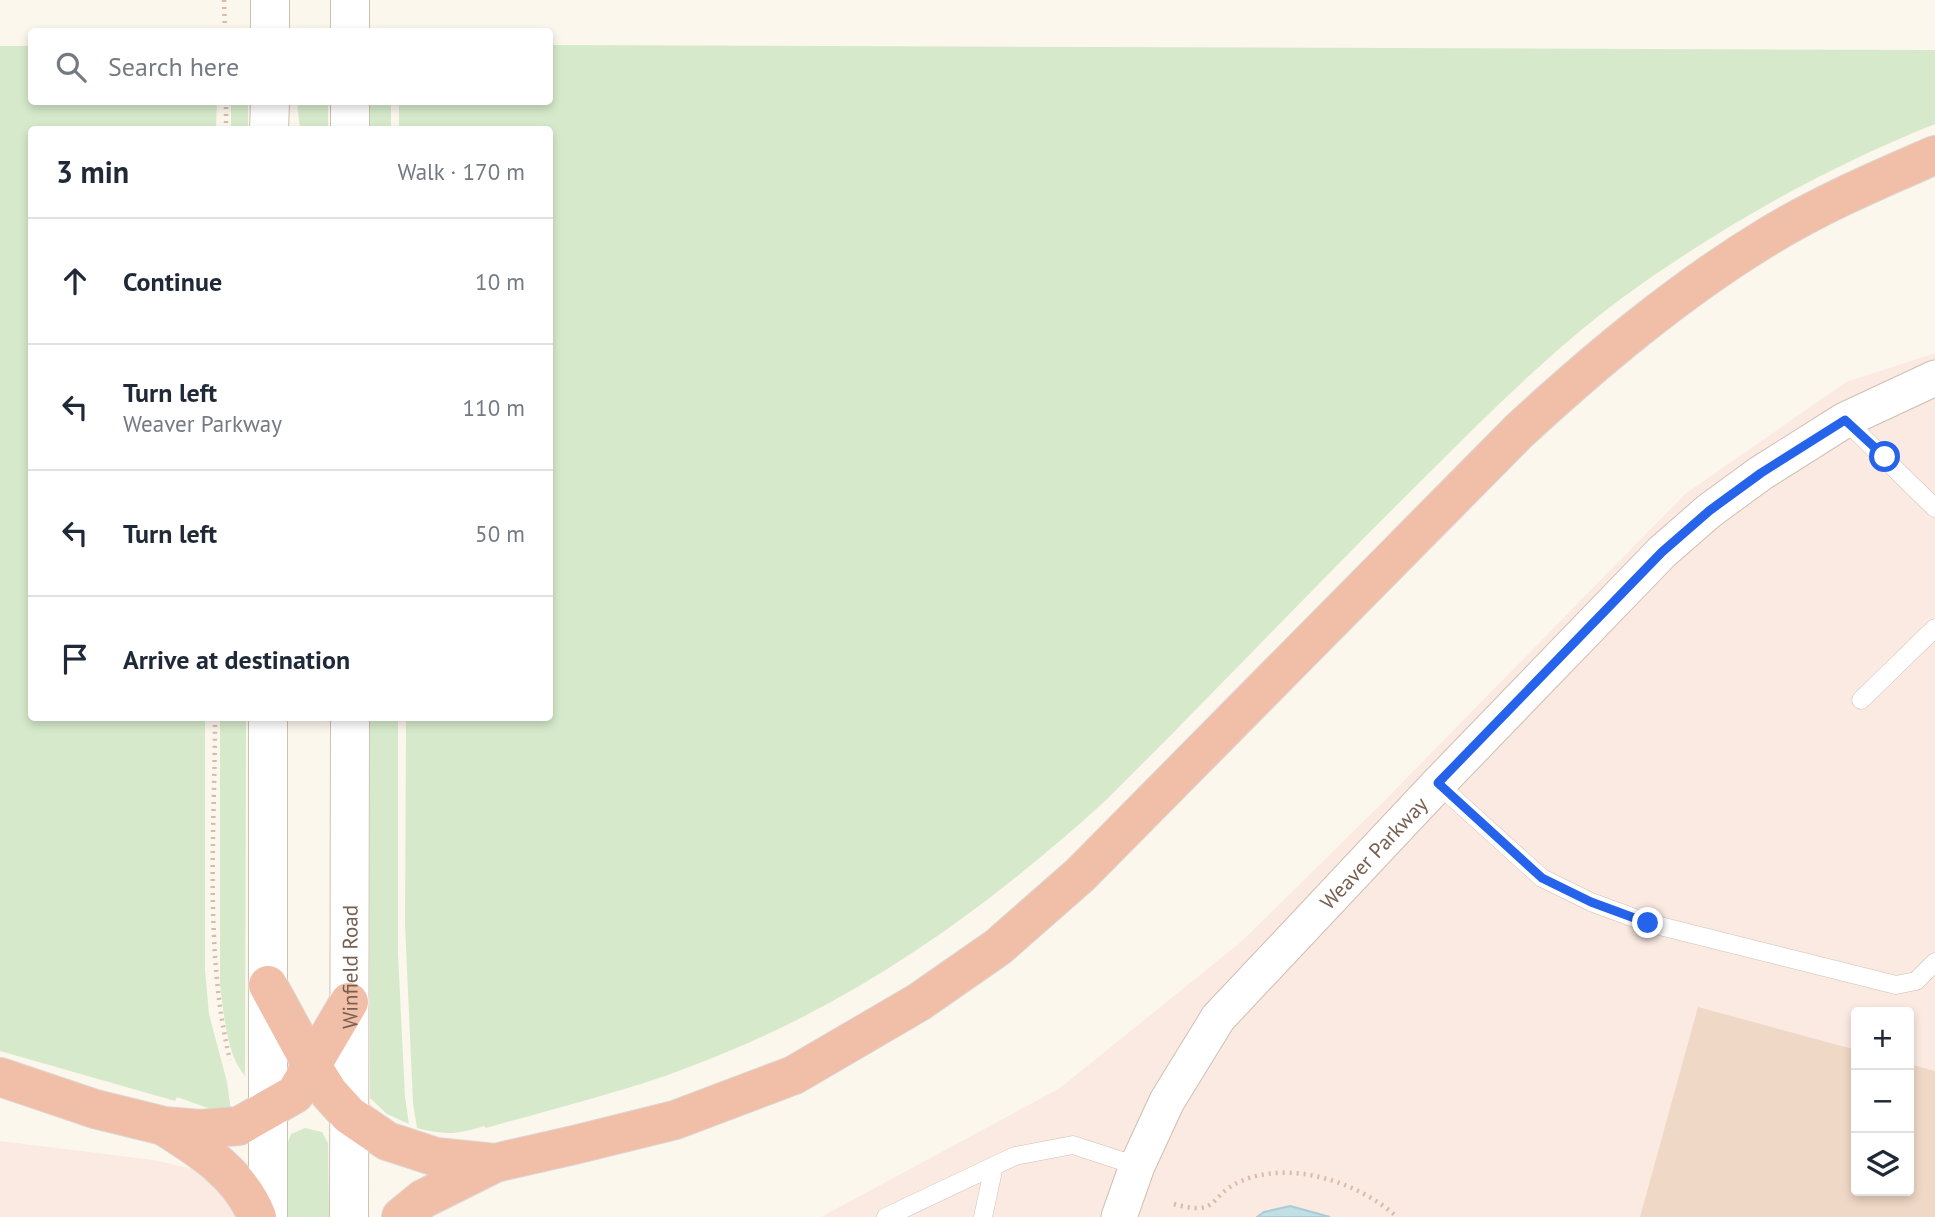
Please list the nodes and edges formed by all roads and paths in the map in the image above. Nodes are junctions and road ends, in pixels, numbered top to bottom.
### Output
1 (224, 0) edge
2 (270, 0) edge
3 (350, 0) edge
4 (225, 28) edge
5 (270, 28) edge
6 (350, 28) edge
7 (226, 105) edge
8 (270, 105) edge
9 (350, 105) edge
10 (226, 126) edge
11 (270, 126) edge
12 (350, 126) edge
13 (1935, 155) edge
14 (1935, 378) edge
15 (1845, 420) junction
16 (1935, 508) edge
17 (1935, 628) edge
18 (1861, 700) dead end
19 (215, 721) edge
20 (268, 721) edge
21 (350, 721) edge
22 (1438, 783) junction
23 (1935, 962) edge
24 (268, 985) junction
25 (349, 1002) junction
26 (312, 1066) junction
27 (232, 1069) dead end
28 (0, 1077) edge
29 (268, 1110) junction
30 (349, 1115) junction
31 (164, 1125) junction
32 (495, 1163) junction
33 (994, 1166) junction
34 (1137, 1166) junction
35 (1174, 1204) dead end
36 (257, 1217) edge
37 (268, 1217) edge
38 (349, 1217) edge
39 (401, 1217) edge
40 (887, 1217) edge
41 (983, 1217) edge
42 (1119, 1217) edge
43 (1397, 1217) edge

1 - 4 path
2 - 5 main road
3 - 6 main road
7 - 10 path
8 - 11 main road
9 - 12 main road
13 - 32 highway
14 - 15 street, Weaver Parkway
15 - 16 lane
15 - 22 street, Weaver Parkway
17 - 18 lane
19 - 27 path
20 - 24 main road
21 - 25 main road, Winfield Road
22 - 23 lane
22 - 34 street, Weaver Parkway
24 - 26 highway
24 - 29 main road
25 - 26 highway
25 - 30 main road, Winfield Road
26 - 29 highway
26 - 30 highway
28 - 31 highway
29 - 31 highway
29 - 37 main road
30 - 32 highway
30 - 38 main road, Winfield Road
31 - 36 highway
32 - 39 highway
33 - 34 lane
33 - 40 lane
33 - 41 lane
34 - 42 street, Weaver Parkway
35 - 43 path

